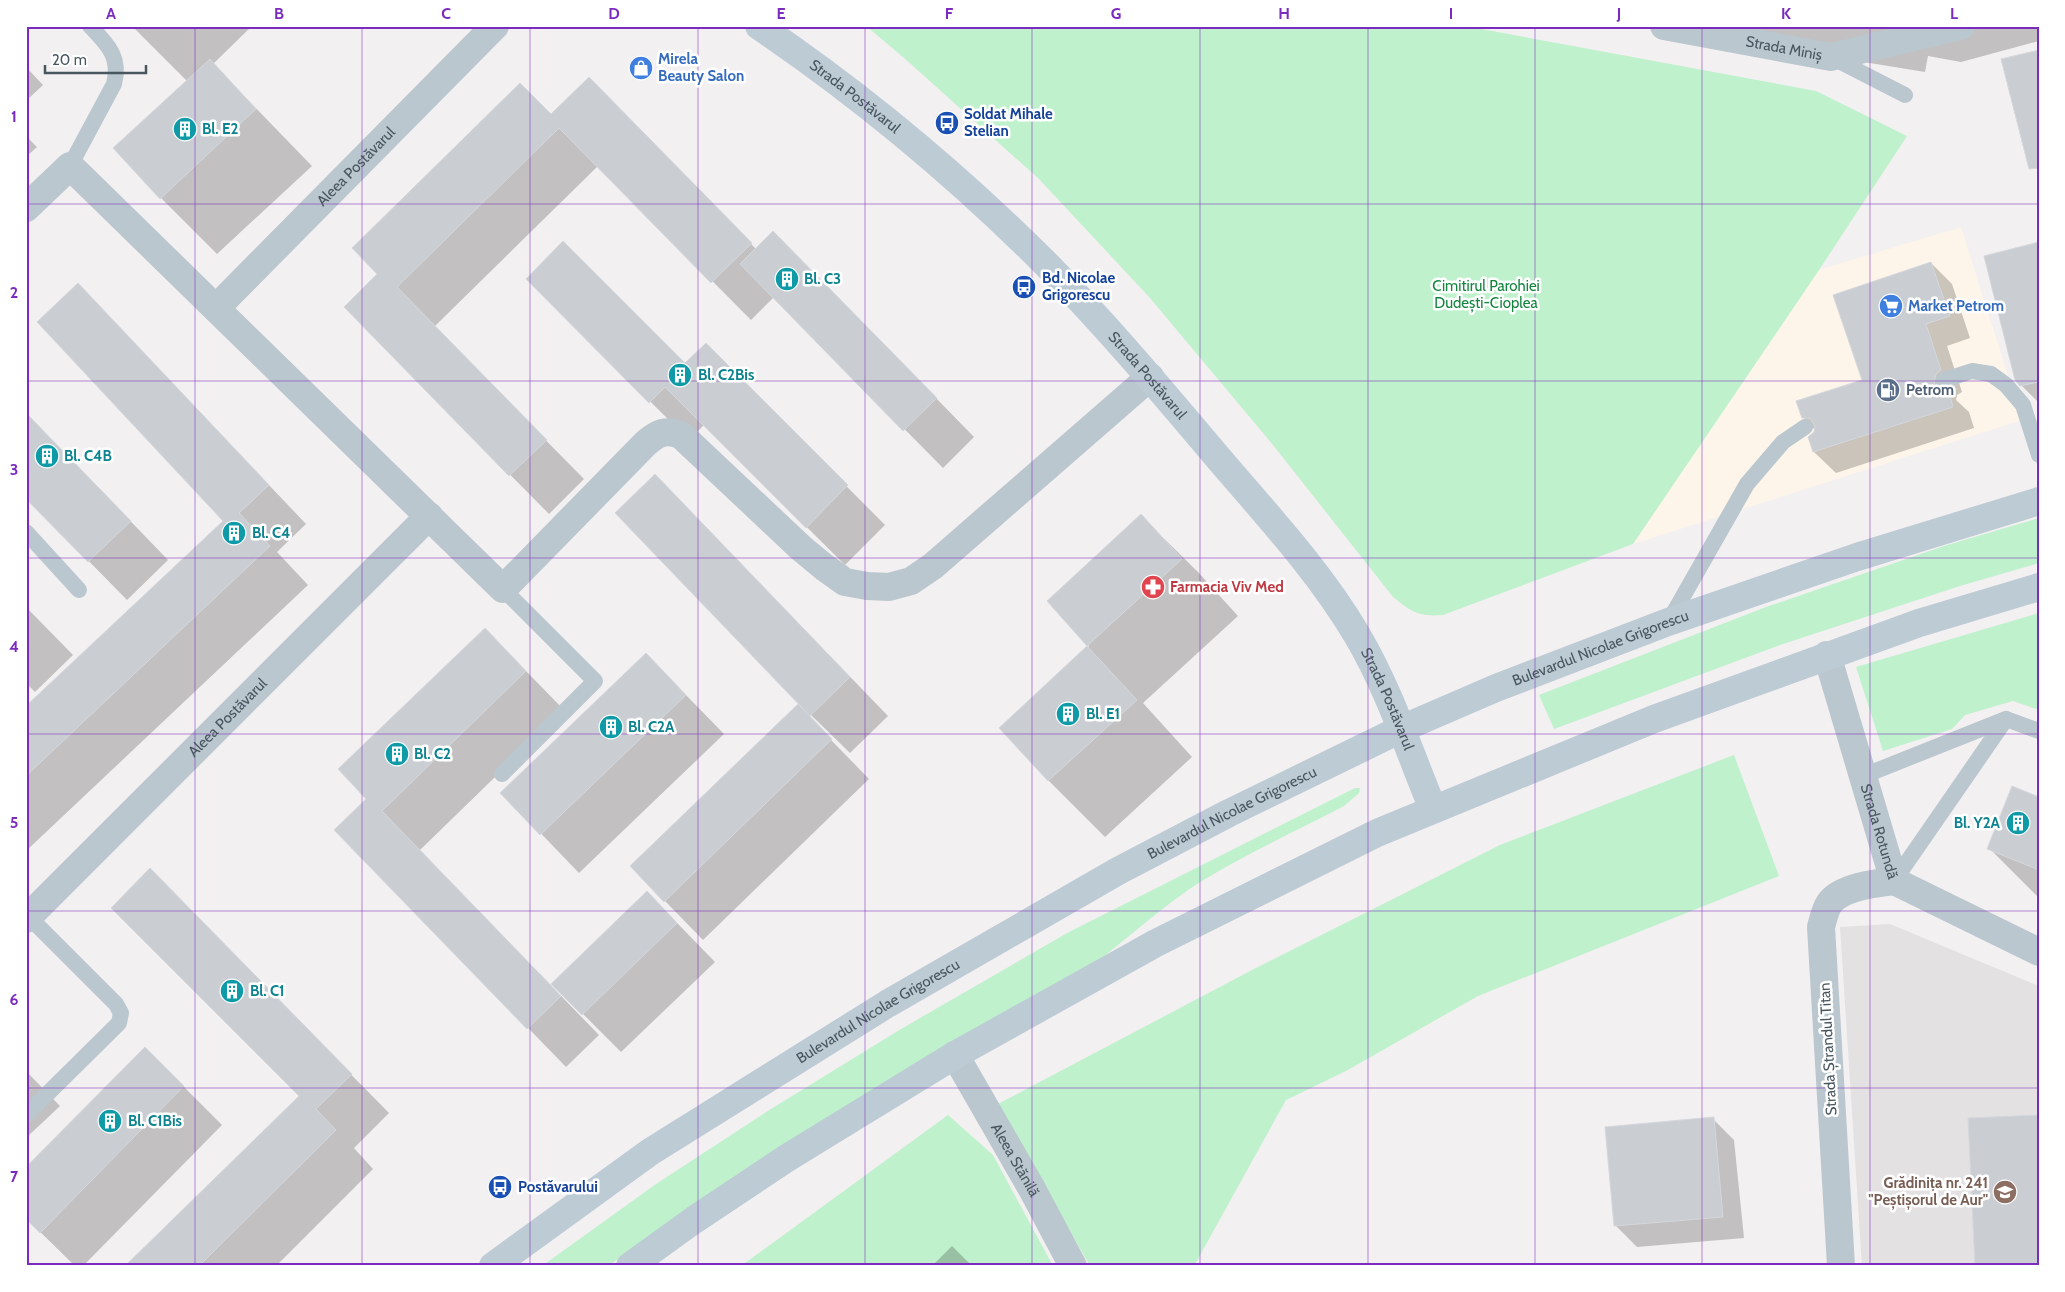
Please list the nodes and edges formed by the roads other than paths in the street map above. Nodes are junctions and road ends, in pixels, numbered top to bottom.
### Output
1 (90, 26) edge
2 (495, 26) edge
3 (759, 26) edge
4 (1664, 26) edge
5 (1961, 26) edge
6 (1830, 57) junction
7 (1905, 95) dead end
8 (70, 166) junction
9 (26, 208) edge
10 (216, 308) junction
11 (1150, 378) junction
12 (1944, 380) dead end
13 (1805, 426) dead end
14 (2039, 455) edge
15 (2039, 501) edge
16 (429, 516) junction
17 (26, 532) edge
18 (2039, 587) edge
19 (503, 589) junction
20 (80, 590) dead end
21 (1668, 622) junction
22 (1827, 655) junction
23 (2006, 719) junction
24 (1401, 729) junction
25 (2039, 731) edge
26 (502, 774) dead end
27 (1863, 776) junction
28 (1432, 809) junction
29 (1894, 881) junction
30 (27, 916) edge
31 (2039, 952) edge
32 (955, 1055) junction
33 (26, 1114) edge
34 (493, 1266) edge
35 (630, 1266) edge
36 (1073, 1266) edge
37 (1841, 1266) edge

1 - 8 lane
2 - 10 street, Aleea Postăvarul
3 - 11 main road, Strada Postăvarul
4 - 6 street, Strada Miniș
5 - 6 street, Strada Miniș
6 - 7 lane
8 - 9 street
8 - 10 street
10 - 16 street
11 - 19 street
11 - 24 main road, Strada Postăvarul
12 - 14 lane
13 - 21 lane
15 - 21 main road, Bulevardul Nicolae Grigorescu
16 - 19 street
16 - 30 street, Aleea Postăvarul
17 - 20 lane
18 - 22 main road
19 - 26 lane
21 - 24 main road, Bulevardul Nicolae Grigorescu
22 - 27 street, Strada Rotundă
22 - 28 main road
23 - 25 lane
23 - 27 lane
23 - 29 lane
24 - 28 main road, Strada Postăvarul
24 - 34 main road, Bulevardul Nicolae Grigorescu
27 - 29 street, Strada Rotundă
28 - 32 main road
29 - 31 street, Strada Rotundă
29 - 37 street, Strada Ștrandul Titan
30 - 33 lane
32 - 35 main road
32 - 36 street, Aleea Stănilă

